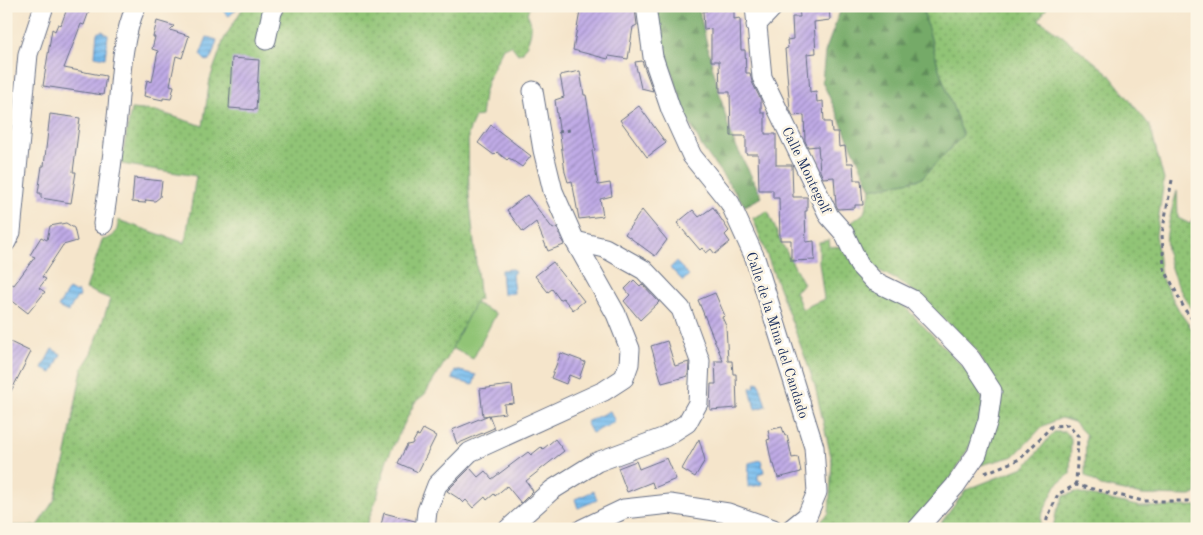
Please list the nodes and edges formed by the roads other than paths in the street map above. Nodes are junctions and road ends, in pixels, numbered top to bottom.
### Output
1 (44, 6) edge
2 (136, 6) edge
3 (275, 6) edge
4 (646, 6) edge
5 (774, 6) edge
6 (756, 16) edge
7 (266, 40) dead end
8 (533, 91) dead end
9 (104, 224) dead end
10 (575, 241) junction
11 (6, 242) edge
12 (425, 529) edge
13 (508, 529) edge
14 (582, 529) edge
15 (773, 529) edge
16 (791, 529) edge
17 (917, 529) edge

1 - 11 street
2 - 9 street
3 - 7 street
4 - 16 street, Calle de la Mina del Candado
5 - 6 street, Calle Montegolf
6 - 17 street, Calle Montegolf
8 - 10 street
10 - 12 street
10 - 13 street
14 - 15 street

